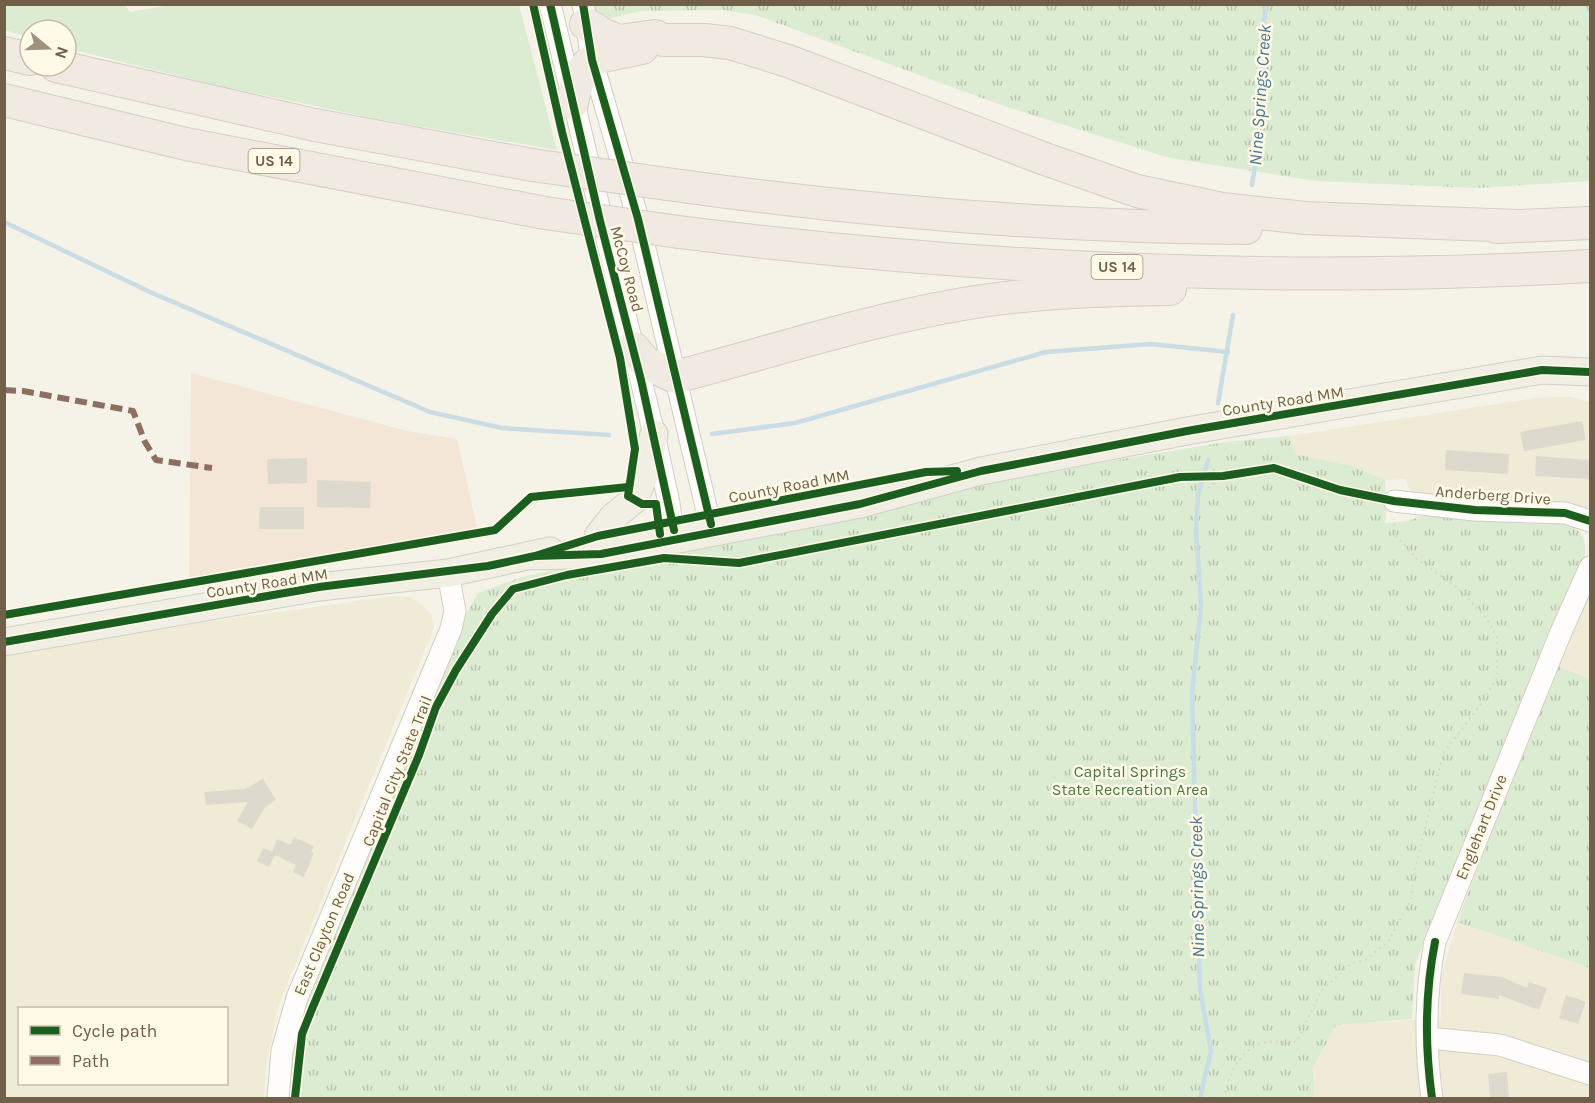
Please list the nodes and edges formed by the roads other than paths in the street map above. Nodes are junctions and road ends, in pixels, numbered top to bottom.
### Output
1 (550, 4) edge
2 (584, 14) edge
3 (663, 40) junction
4 (592, 60) junction
5 (78, 71) edge
6 (4, 100) edge
7 (573, 103) junction
8 (1590, 223) edge
9 (1518, 226) junction
10 (1590, 266) edge
11 (1525, 269) junction
12 (633, 348) junction
13 (1590, 372) edge
14 (675, 376) junction
15 (654, 435) junction
16 (1394, 501) road end
17 (1590, 521) edge
18 (711, 524) junction
19 (674, 530) junction
20 (598, 536) junction
21 (535, 556) junction
22 (1590, 567) edge
23 (448, 573) junction
24 (4, 642) edge
25 (1428, 1038) junction
26 (1590, 1074) edge
27 (279, 1098) edge
28 (1432, 1098) edge

1 - 7 street, McCoy Road
2 - 3 highway
2 - 4 street, McCoy Road
3 - 4 highway
3 - 9 highway
4 - 7 highway
4 - 14 street, McCoy Road
5 - 9 highway, bridge
6 - 11 highway, US 14, bridge
7 - 12 street, McCoy Road
8 - 9 highway
10 - 11 highway, US 14
11 - 14 highway
12 - 14 highway
12 - 15 street, McCoy Road
13 - 18 main road, County Road MM
14 - 18 street, McCoy Road
15 - 19 street, McCoy Road
15 - 20 main road
16 - 17 street, Anderberg Drive
18 - 19 main road, County Road MM
19 - 20 main road, County Road MM
19 - 21 main road, County Road MM
20 - 21 main road, County Road MM
21 - 23 main road, County Road MM
22 - 25 street, Englehart Drive
23 - 24 main road, County Road MM
23 - 27 street, East Clayton Road
25 - 26 street
25 - 28 street, Englehart Drive

